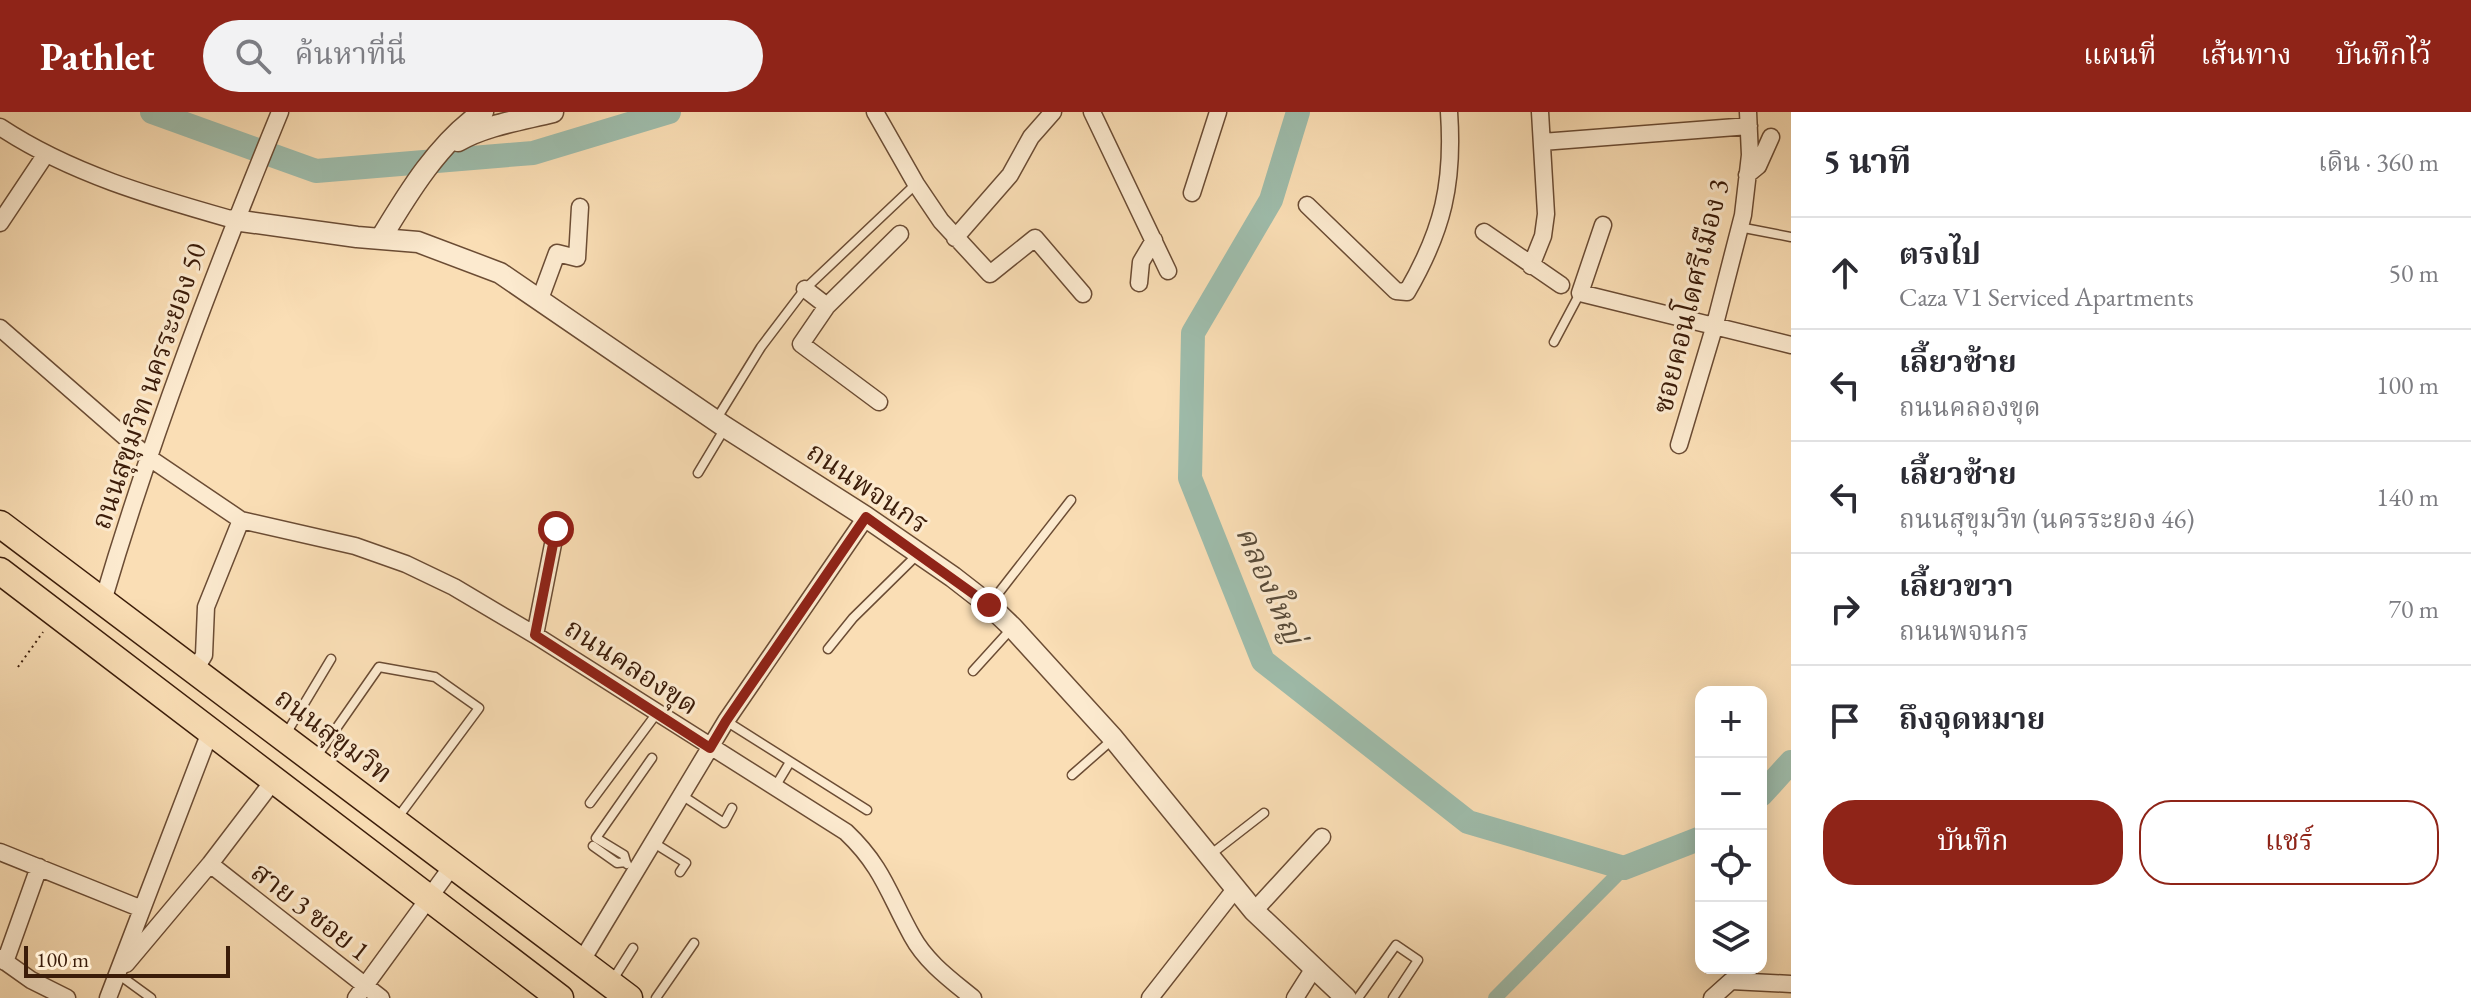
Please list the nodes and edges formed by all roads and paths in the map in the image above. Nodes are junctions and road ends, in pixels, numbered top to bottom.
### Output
1 (280, 112) edge
2 (483, 112) edge
3 (875, 112) edge
4 (1053, 112) edge
5 (1092, 112) edge
6 (1218, 112) edge
7 (1449, 112) edge
8 (1540, 112) edge
9 (547, 113) edge
10 (1749, 119) edge
11 (0, 127) edge
12 (1771, 137) dead end
13 (1542, 142) junction
14 (444, 148) junction
15 (46, 154) junction
16 (1747, 175) junction
17 (916, 184) junction
18 (1192, 193) dead end
19 (1307, 205) dead end
20 (580, 207) dead end
21 (234, 220) junction
22 (0, 223) edge
23 (1603, 225) dead end
24 (1739, 227) junction
25 (1484, 232) dead end
26 (900, 234) dead end
27 (1791, 237) edge
28 (381, 238) junction
29 (955, 238) junction
30 (1154, 240) junction
31 (1531, 266) junction
32 (1168, 271) dead end
33 (1139, 283) dead end
34 (1561, 285) dead end
35 (805, 289) junction
36 (1580, 293) junction
37 (1083, 294) dead end
38 (540, 299) junction
39 (827, 306) junction
40 (0, 328) edge
41 (1714, 328) junction
42 (1554, 342) dead end
43 (1791, 345) edge
44 (879, 402) dead end
45 (721, 424) junction
46 (1679, 445) dead end
47 (148, 457) junction
48 (698, 473) dead end
49 (1071, 500) dead end
50 (866, 517) junction
51 (241, 520) junction
52 (0, 524) edge
53 (556, 529) dead end
54 (918, 554) junction
55 (0, 571) edge
56 (103, 601) junction
57 (989, 605) junction
58 (55, 614) junction
59 (1012, 627) junction
60 (535, 635) junction
61 (828, 649) dead end
62 (331, 659) dead end
63 (18, 667) dead end
64 (195, 670) junction
65 (973, 671) dead end
66 (657, 713) junction
67 (726, 721) junction
68 (210, 732) junction
69 (1113, 738) junction
70 (284, 739) junction
71 (710, 748) junction
72 (652, 758) dead end
73 (314, 760) junction
74 (790, 762) junction
75 (1072, 775) dead end
76 (274, 780) junction
77 (774, 788) junction
78 (683, 796) junction
79 (590, 803) dead end
80 (732, 808) dead end
81 (867, 810) dead end
82 (1264, 813) dead end
83 (395, 821) junction
84 (1322, 837) dead end
85 (654, 843) junction
86 (593, 846) dead end
87 (0, 852) edge
88 (1210, 856) junction
89 (210, 864) junction
90 (453, 865) junction
91 (39, 867) junction
92 (630, 868) junction
93 (680, 872) dead end
94 (1236, 888) junction
95 (430, 898) junction
96 (142, 909) junction
97 (1254, 911) junction
98 (694, 943) dead end
99 (633, 948) dead end
100 (3, 960) edge
101 (581, 962) junction
102 (1314, 968) junction
103 (118, 974) junction
104 (1791, 984) edge
105 (620, 991) edge
106 (360, 992) edge
107 (67, 998) edge
108 (108, 998) edge
109 (151, 998) edge
110 (381, 998) edge
111 (560, 998) edge
112 (656, 998) edge
113 (973, 998) edge
114 (1150, 998) edge
115 (1295, 998) edge
116 (1346, 998) edge
117 (1358, 998) edge
118 (1393, 998) edge
119 (1712, 998) edge

1 - 21 street, ถนนสุขุมวิท นครระยอง 50
2 - 14 street
3 - 17 street
4 - 29 street
5 - 30 street
6 - 18 street
7 - 19 street
8 - 13 street
9 - 14 street
10 - 13 street
10 - 16 street, ซอยคอนโดศรีเมือง 3
11 - 15 street
12 - 16 street
13 - 31 street
14 - 28 street
15 - 21 street
15 - 22 street
16 - 24 street, ซอยคอนโดศรีเมือง 3
17 - 29 street
17 - 35 lane
20 - 38 street
21 - 28 street, ถนนพจนกร
21 - 47 street, ถนนสุขุมวิท นครระยอง 50
23 - 36 street
24 - 27 lane
24 - 41 street, ซอยคอนโดศรีเมือง 3
25 - 31 street
26 - 39 street
28 - 38 street, ถนนพจนกร
29 - 37 street
30 - 32 street
30 - 33 street
31 - 34 street
35 - 39 street
35 - 45 lane
36 - 41 street
36 - 42 lane
38 - 45 street, ถนนพจนกร
39 - 44 street
40 - 47 street, ถนนคลองขุด
41 - 43 street
41 - 46 street, ซอยคอนโดศรีเมือง 3
45 - 48 lane
45 - 50 street, ถนนพจนกร
47 - 51 street, ถนนคลองขุด
47 - 56 street, ถนนสุขุมวิท นครระยอง 50
49 - 57 lane
50 - 54 street, ถนนพจนกร
50 - 67 street
51 - 60 street, ถนนคลองขุด
51 - 64 street
52 - 56 main road, ถนนสุขุมวิท
53 - 60 street
54 - 57 street, ถนนพจนกร
54 - 61 lane
55 - 58 main road
56 - 64 main road, ถนนสุขุมวิท
57 - 59 street, ถนนพจนกร
58 - 63 path
58 - 68 main road
59 - 65 lane
59 - 69 street, ถนนพจนกร
60 - 66 street, ถนนคลองขุด
62 - 70 lane
64 - 70 main road, ถนนสุขุมวิท
66 - 71 street, ถนนคลองขุด
66 - 79 lane
67 - 71 street
67 - 74 lane
68 - 76 main road
68 - 96 street
69 - 75 lane
69 - 88 street, ถนนพจนกร
70 - 73 main road, ถนนสุขุมวิท
71 - 77 street, ถนนคลองขุด
71 - 78 street
72 - 92 lane
73 - 83 main road, ถนนสุขุมวิท
73 - 83 lane
74 - 77 lane
74 - 81 lane
76 - 89 street
76 - 95 main road
77 - 113 street, ถนนคลองขุด
78 - 80 lane
78 - 85 street
82 - 88 lane
83 - 90 main road, ถนนสุขุมวิท
84 - 97 street
85 - 92 street
85 - 93 lane
86 - 92 lane
87 - 91 street
88 - 94 street, ถนนพจนกร
89 - 103 street
89 - 106 street, สาย 3 ซอย 1
90 - 95 street
90 - 101 main road, ถนนสุขุมวิท
91 - 96 street
91 - 100 street
92 - 101 street
94 - 97 street, ถนนพจนกร
94 - 114 street
95 - 106 street
95 - 111 main road
96 - 103 street
97 - 102 street, ถนนพจนกร
98 - 112 lane
99 - 105 lane
100 - 107 street
101 - 105 main road, ถนนสุขุมวิท
102 - 115 street
102 - 116 street, ถนนพจนกร
103 - 108 street
103 - 109 lane
104 - 119 street
106 - 110 street, สาย 3 ซอย 1
117 - 118 lane

